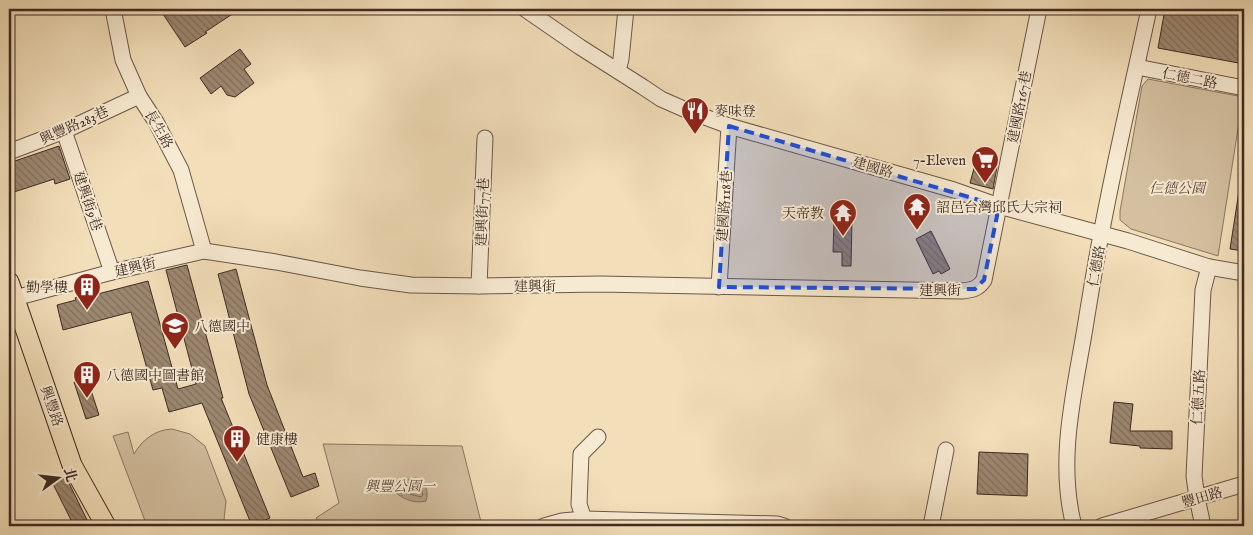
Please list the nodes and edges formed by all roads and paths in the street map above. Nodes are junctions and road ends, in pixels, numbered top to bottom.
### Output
1 (113, 9) edge
2 (525, 9) edge
3 (626, 9) edge
4 (1039, 9) edge
5 (1149, 9) edge
6 (1137, 67) junction
7 (618, 72) junction
8 (1244, 88) edge
9 (139, 96) junction
10 (729, 126) junction
11 (64, 130) junction
12 (485, 138) dead end
13 (9, 152) edge
14 (999, 206) junction
15 (1101, 234) junction
16 (204, 251) junction
17 (1208, 267) junction
18 (112, 272) junction
19 (1244, 273) edge
20 (480, 286) junction
21 (718, 287) junction
22 (12, 290) edge
23 (598, 437) dead end
24 (946, 450) dead end
25 (1244, 484) edge
26 (1197, 498) junction
27 (585, 523) edge
28 (106, 526) edge
29 (544, 526) edge
30 (784, 526) edge
31 (931, 526) edge
32 (1074, 526) edge
33 (1102, 526) edge
34 (1203, 526) edge

1 - 9 street, 長生路
2 - 7 street, 建國路
3 - 7 street
4 - 14 street, 建國路167巷
5 - 6 street, 仁德路
6 - 8 street, 仁德二路
6 - 15 street, 仁德路
7 - 10 street, 建國路
9 - 11 street, 興豐路283巷
9 - 16 street, 長生路
10 - 14 street, 建國路
10 - 21 street, 建國路118巷
11 - 13 street, 興豐路283巷
11 - 18 street, 建興街9巷
12 - 20 street, 建興街77巷
14 - 15 street, 建國路
14 - 21 street, 建興街
15 - 17 street, 建國路
15 - 32 street, 仁德路
16 - 18 street, 建興街
16 - 20 street, 建興街
17 - 19 street, 建國路
17 - 26 street, 仁德五路
18 - 22 street, 建興街
20 - 21 street, 建興街
22 - 28 main road, 興豐路
23 - 27 street
24 - 31 street
25 - 26 street, 豐田路
26 - 33 street, 豐田路
26 - 34 street, 仁德五路
27 - 29 street
27 - 30 street

